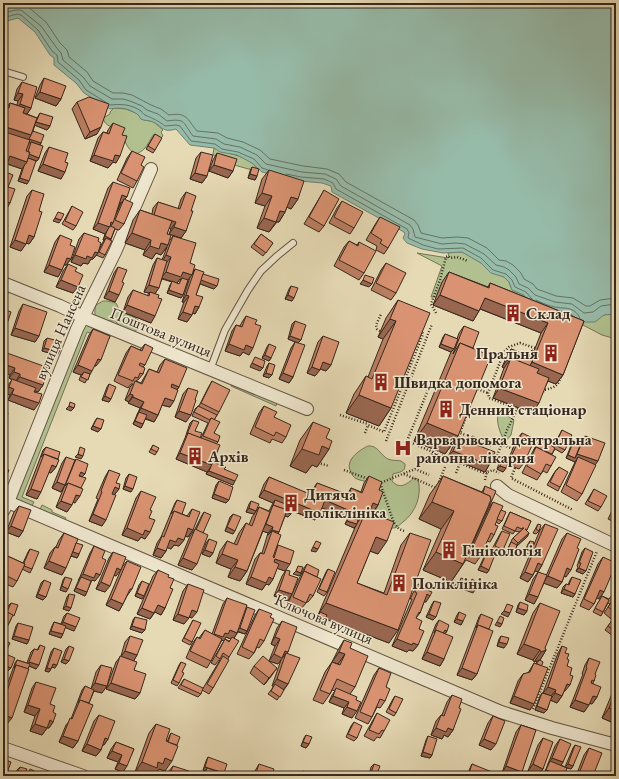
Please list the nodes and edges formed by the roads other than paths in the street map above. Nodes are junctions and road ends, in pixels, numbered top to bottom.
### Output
1 (3, 71) edge
2 (23, 77) dead end
3 (151, 169) dead end
4 (293, 244) dead end
5 (3, 283) edge
6 (82, 317) junction
7 (210, 370) junction
8 (308, 409) dead end
9 (497, 486) dead end
10 (5, 504) edge
11 (616, 546) edge
12 (616, 745) edge
13 (3, 748) edge
14 (83, 776) edge

1 - 2 lane
3 - 6 street, вулиця Нансена
4 - 7 lane
5 - 6 street, Поштова вулиця
6 - 7 street, Поштова вулиця
6 - 10 street, вулиця Нансена
7 - 8 street, Поштова вулиця
9 - 11 street
10 - 12 street, Ключова вулиця
13 - 14 street

